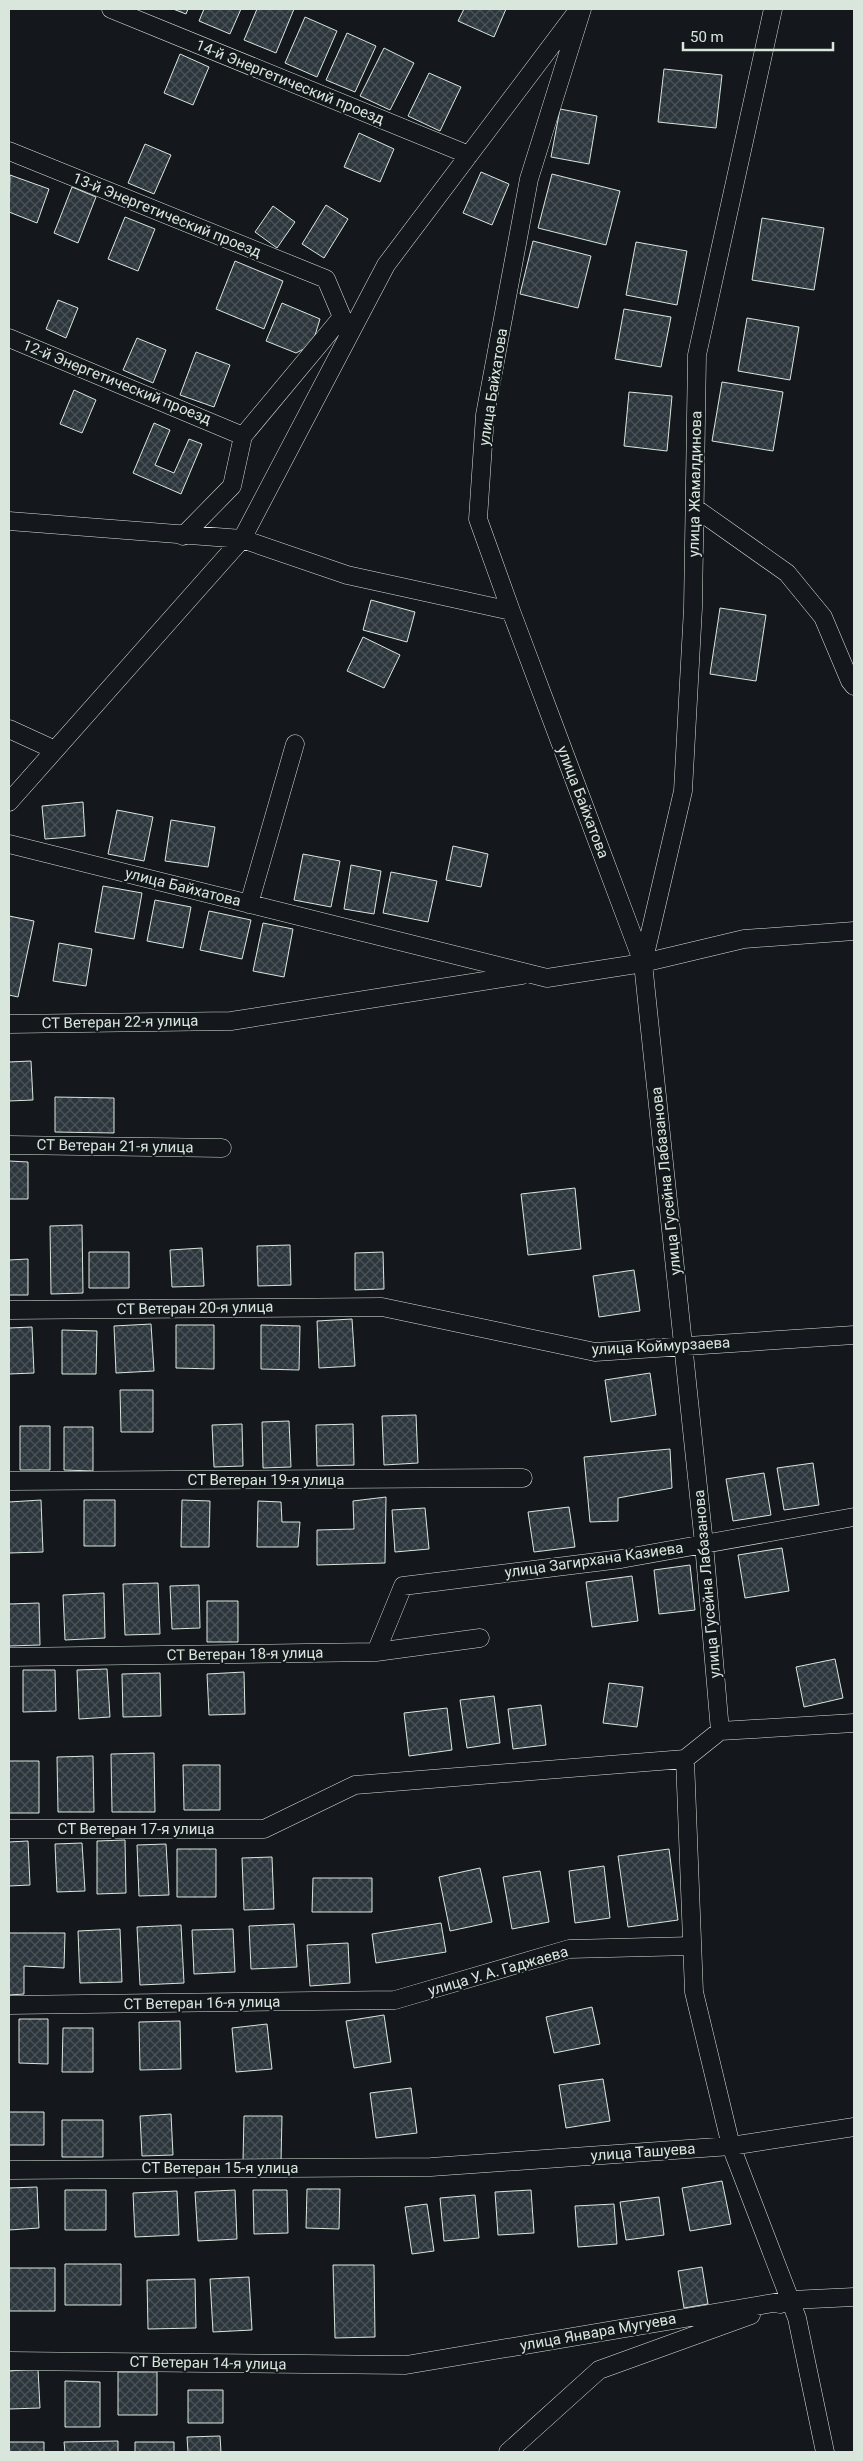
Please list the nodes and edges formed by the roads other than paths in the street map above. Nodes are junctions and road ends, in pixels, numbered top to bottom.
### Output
1 (111, 9) edge
2 (581, 9) edge
3 (772, 9) edge
4 (9, 151) edge
5 (469, 156) junction
6 (386, 265) junction
7 (342, 318) junction
8 (9, 338) edge
9 (243, 436) junction
10 (694, 508) junction
11 (10, 522) edge
12 (183, 536) junction
13 (242, 539) junction
14 (511, 611) junction
15 (854, 686) edge
16 (9, 729) edge
17 (295, 744) dead end
18 (56, 750) junction
19 (9, 802) edge
20 (9, 844) edge
21 (249, 904) junction
22 (854, 931) edge
23 (643, 963) junction
24 (530, 974) junction
25 (9, 1024) edge
26 (9, 1145) edge
27 (222, 1148) dead end
28 (382, 1306) joint
29 (9, 1310) edge
30 (854, 1335) edge
31 (683, 1346) junction
32 (523, 1478) dead end
33 (9, 1481) edge
34 (854, 1517) edge
35 (704, 1544) junction
36 (480, 1638) dead end
37 (376, 1652) junction
38 (9, 1657) edge
39 (854, 1723) edge
40 (720, 1731) junction
41 (685, 1759) junction
42 (9, 1829) edge
43 (692, 1946) junction
44 (395, 2000) joint
45 (9, 2005) edge
46 (854, 2127) edge
47 (732, 2146) junction
48 (431, 2167) joint
49 (9, 2170) edge
50 (854, 2297) edge
51 (791, 2300) junction
52 (9, 2361) edge
53 (406, 2366) joint
54 (508, 2452) edge
55 (825, 2452) edge

1 - 5 street, 14-й Энергетический проезд
2 - 5 street
2 - 14 street, улица Байхатова
3 - 10 street, улица Жамалдинова
4 - 7 street, 13-й Энергетический проезд
5 - 6 street
6 - 7 street
6 - 13 street
7 - 9 street
8 - 9 street, 12-й Энергетический проезд
9 - 12 street
10 - 15 street
10 - 23 street, улица Жамалдинова
11 - 12 street
12 - 13 street
13 - 14 street
13 - 18 street
14 - 23 street, улица Байхатова
16 - 18 street
17 - 21 street
18 - 19 street
20 - 21 street, улица Байхатова
21 - 24 street, улица Байхатова
22 - 23 street
23 - 24 street, улица Байхатова
23 - 31 street, улица Гусейна Лабазанова
24 - 25 street, СТ Ветеран 22-я улица
26 - 27 street, СТ Ветеран 21-я улица
28 - 29 street, СТ Ветеран 20-я улица
28 - 31 street, улица Коймурзаева
30 - 31 street, улица Коймурзаева
31 - 35 street, улица Гусейна Лабазанова
32 - 33 street, СТ Ветеран 19-я улица
34 - 35 street, улица Загирхана Казиева
35 - 37 street, улица Загирхана Казиева
35 - 40 street, улица Гусейна Лабазанова
36 - 37 street, СТ Ветеран 18-я улица
37 - 38 street, СТ Ветеран 18-я улица
39 - 40 street
40 - 41 street
41 - 42 street, СТ Ветеран 17-я улица
41 - 43 street
43 - 44 street, улица У. А. Гаджаева
43 - 47 street
44 - 45 street, СТ Ветеран 16-я улица
46 - 47 street, улица Ташуева
47 - 48 street, улица Ташуева
47 - 51 street
48 - 49 street, СТ Ветеран 15-я улица
50 - 51 street
51 - 53 street, улица Январа Мугуева
51 - 54 street
51 - 55 street
52 - 53 street, СТ Ветеран 14-я улица

